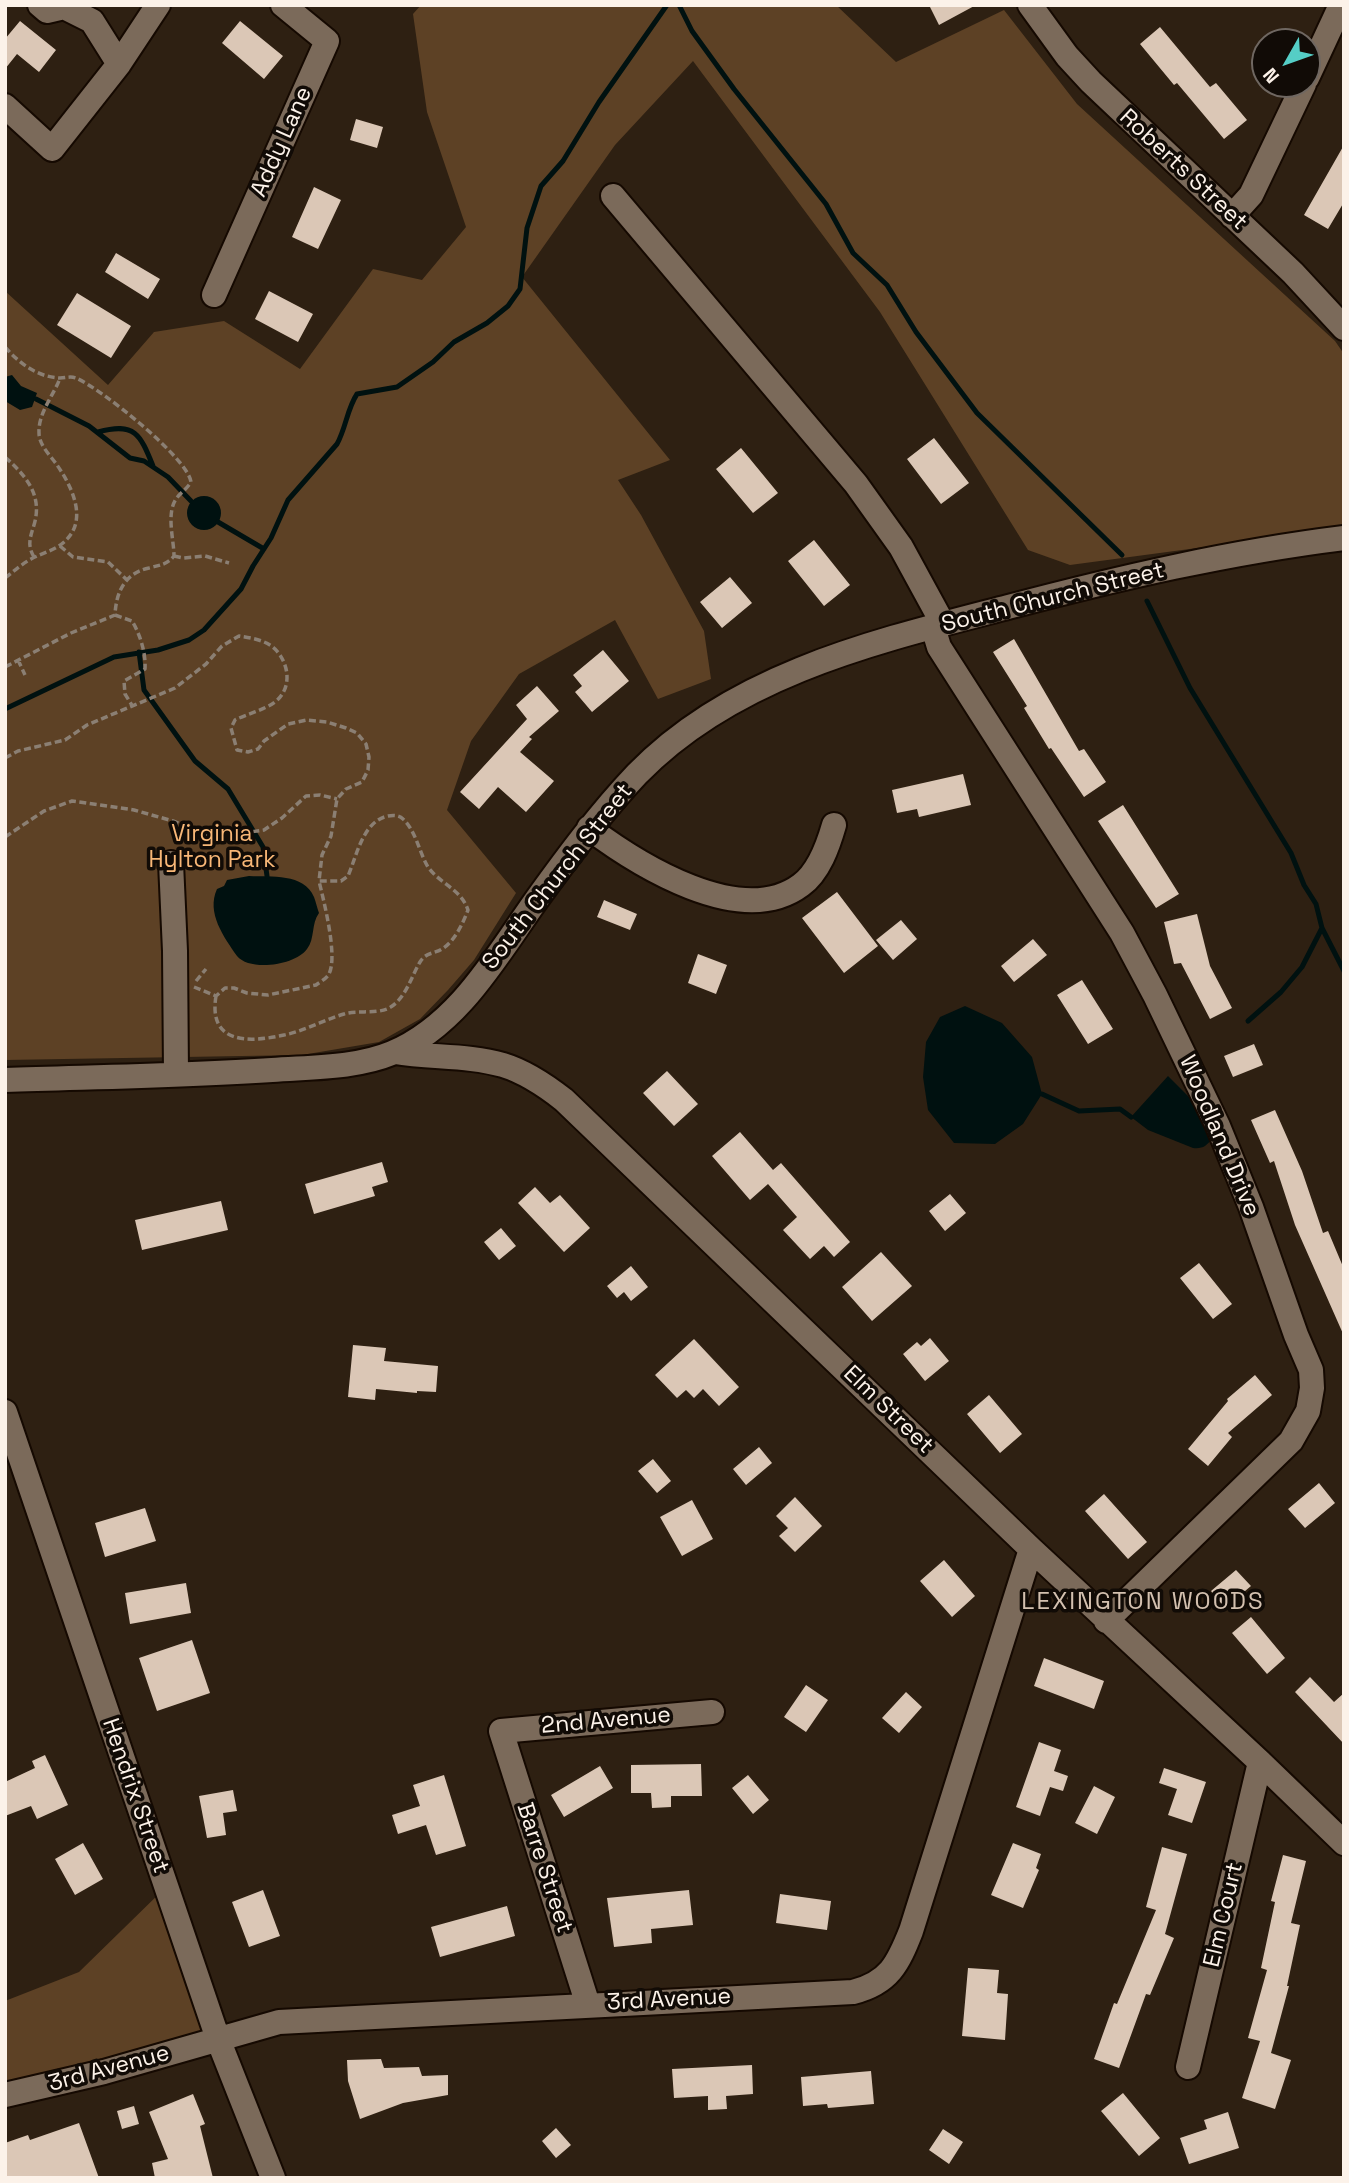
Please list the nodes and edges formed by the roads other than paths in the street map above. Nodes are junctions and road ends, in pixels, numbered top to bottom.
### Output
1 (40, 5) edge
2 (158, 5) edge
3 (283, 5) edge
4 (1030, 5) edge
5 (1341, 5) edge
6 (1321, 48) edge
7 (119, 64) junction
8 (1297, 98) edge
9 (5, 106) edge
10 (613, 196) dead end
11 (1232, 216) junction
12 (214, 295) dead end
13 (1344, 328) edge
14 (1344, 538) edge
15 (938, 625) junction
16 (835, 825) dead end
17 (589, 828) junction
18 (171, 863) dead end
19 (395, 1052) junction
20 (176, 1074) junction
21 (5, 1080) edge
22 (5, 1412) edge
23 (1031, 1549) junction
24 (1106, 1621) junction
25 (712, 1712) dead end
26 (501, 1731) joint
27 (1261, 1762) junction
28 (1344, 1843) edge
29 (588, 2004) junction
30 (218, 2039) junction
31 (1188, 2067) dead end
32 (5, 2095) edge
33 (273, 2178) edge

1 - 7 street
2 - 7 street
3 - 12 street, Addy Lane
4 - 11 street, Roberts Street
5 - 6 street
7 - 9 street
8 - 11 street
10 - 15 street, Woodland Drive
11 - 13 street, Roberts Street
14 - 15 street, South Church Street
15 - 17 street, South Church Street
15 - 24 street, Woodland Drive
16 - 17 street
17 - 19 street, South Church Street
18 - 20 street
19 - 20 street, South Church Street
19 - 23 street, Elm Street
20 - 21 street, South Church Street
22 - 30 street, Hendrix Street
23 - 24 street, Elm Street
23 - 29 street, 3rd Avenue
24 - 27 street, Elm Street
25 - 26 street, 2nd Avenue
26 - 29 street, Barre Street
27 - 28 street, Elm Street
27 - 31 street, Elm Court
29 - 30 street, 3rd Avenue
30 - 32 street, 3rd Avenue
30 - 33 street, Hendrix Street

